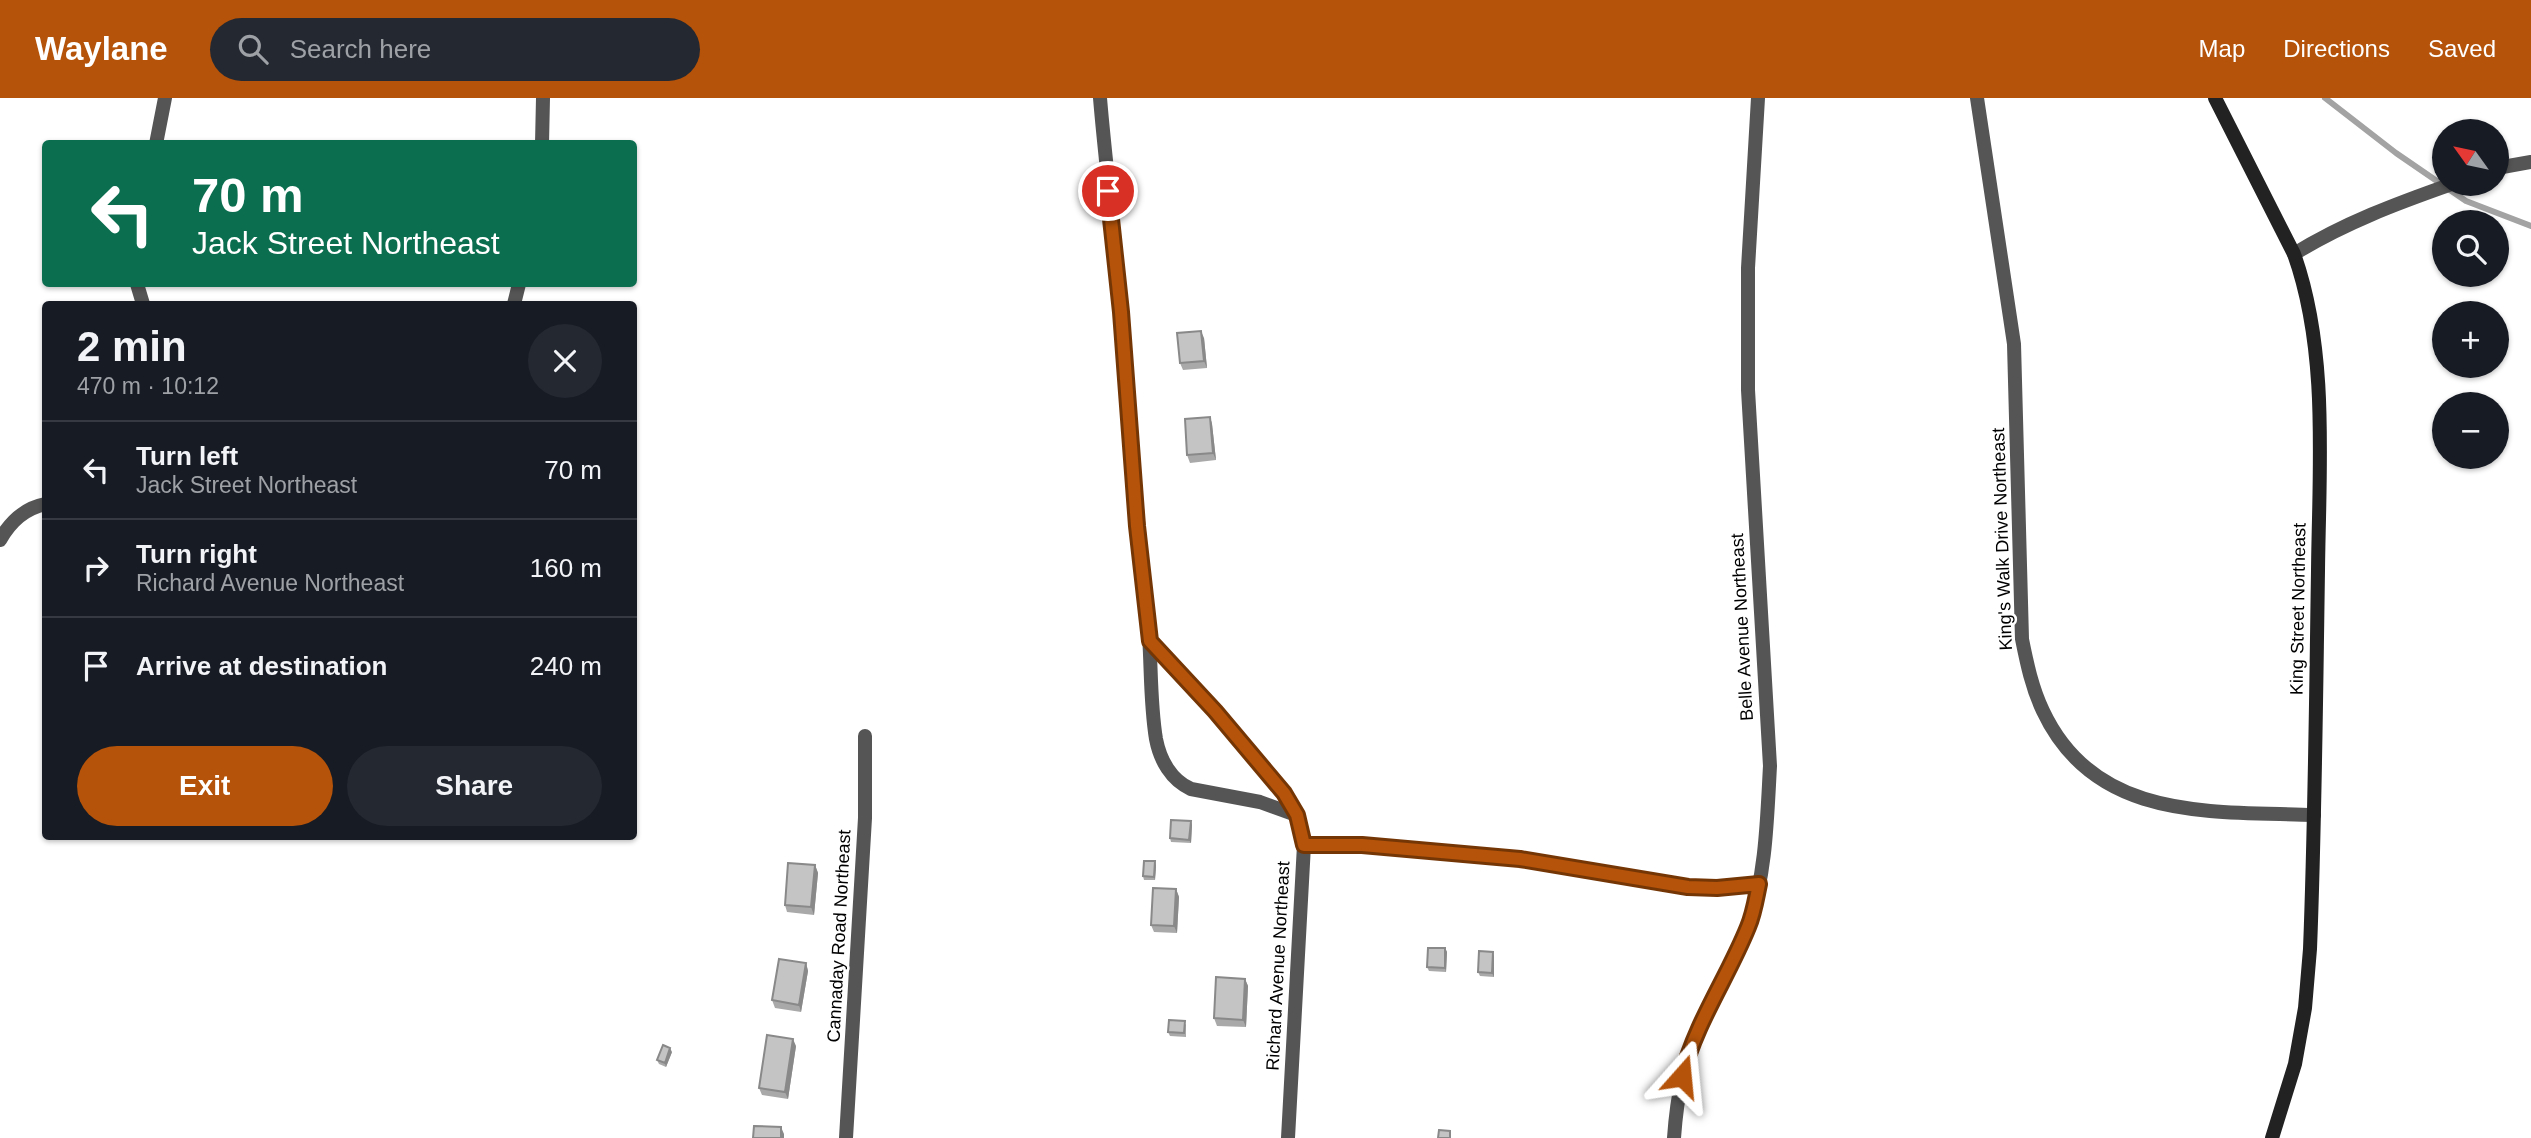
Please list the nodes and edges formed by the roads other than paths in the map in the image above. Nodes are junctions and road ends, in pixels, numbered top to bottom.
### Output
1 (165, 98) edge
2 (543, 98) edge
3 (1100, 98) edge
4 (1758, 98) edge
5 (1977, 98) edge
6 (2215, 98) edge
7 (157, 140) edge
8 (542, 140) edge
9 (2531, 162) edge
10 (2510, 166) edge
11 (2432, 191) edge
12 (2294, 254) junction
13 (42, 505) edge
14 (0, 540) edge
15 (1150, 641) junction
16 (865, 736) dead end
17 (1297, 815) junction
18 (2314, 815) junction
19 (1304, 845) junction
20 (1759, 884) junction
21 (846, 1138) edge
22 (1288, 1138) edge
23 (1674, 1138) edge
24 (2273, 1138) edge

1 - 7 street
2 - 8 street
3 - 15 street
4 - 20 street, Belle Avenue Northeast
5 - 18 street, King's Walk Drive Northeast
6 - 12 street, King Street Northeast
9 - 10 street
11 - 12 street
12 - 18 street, King Street Northeast
13 - 14 street
15 - 17 street, Richard Avenue Northeast
15 - 17 street
16 - 21 street, Cannaday Road Northeast
17 - 19 street, Richard Avenue Northeast
18 - 24 street, King Street Northeast
19 - 20 street
19 - 22 street, Richard Avenue Northeast
20 - 23 street, Belle Avenue Northeast

